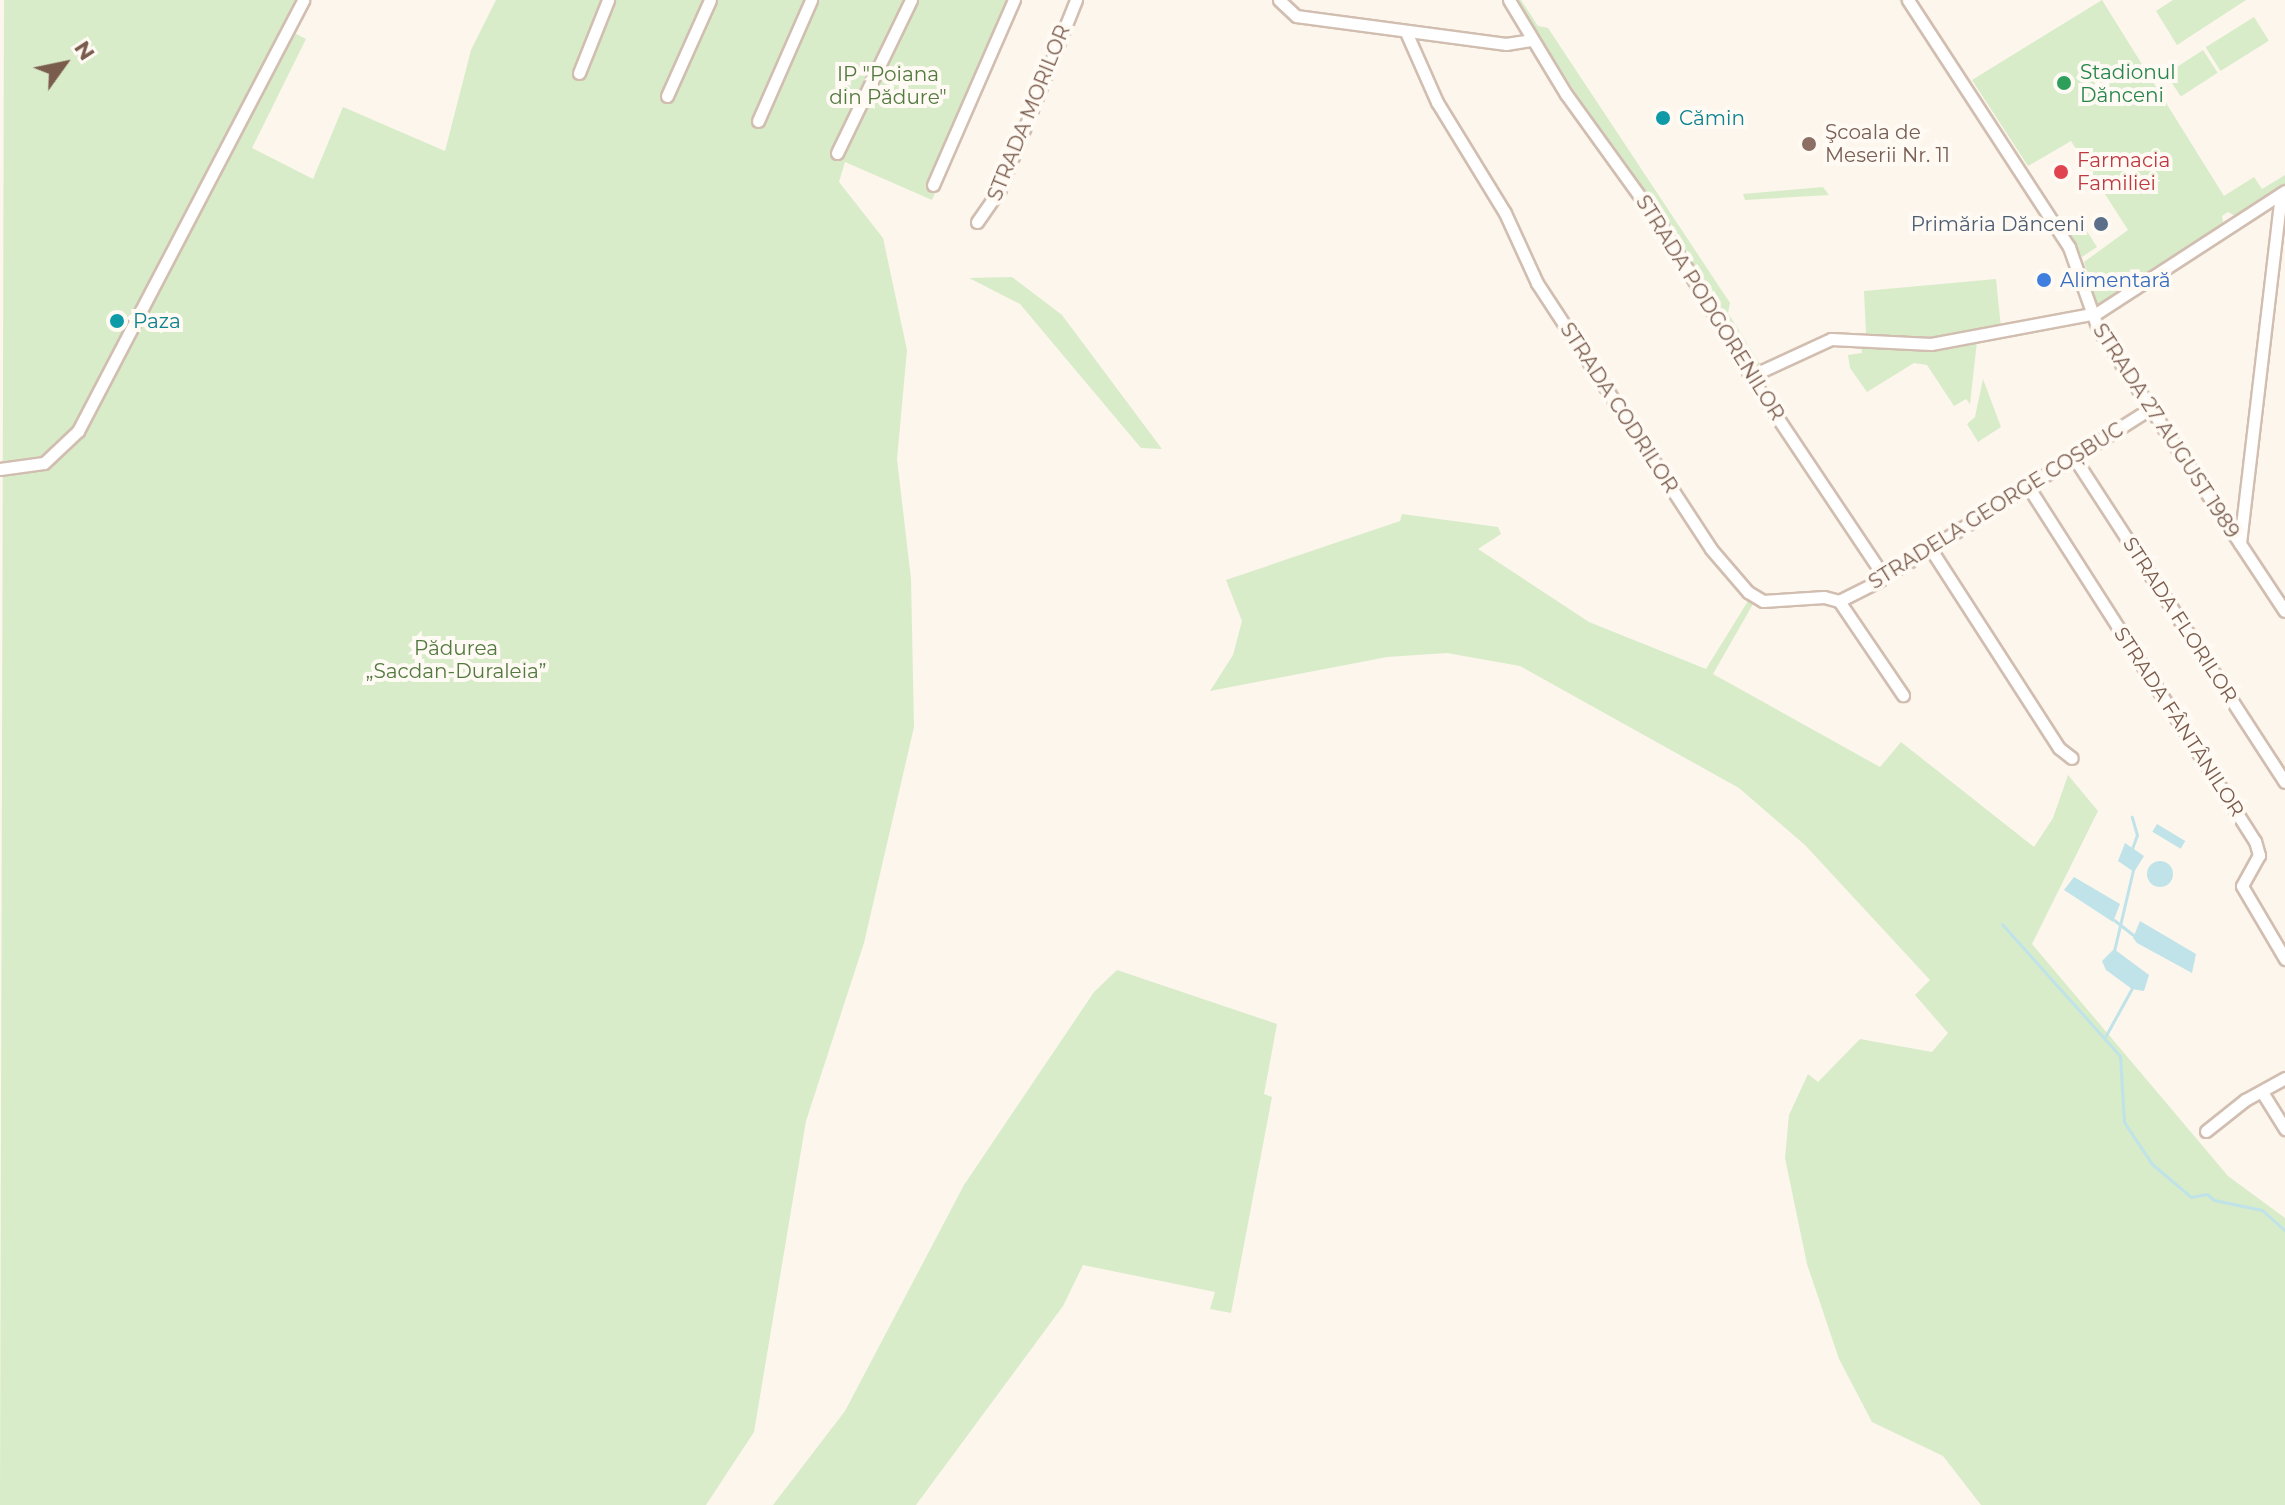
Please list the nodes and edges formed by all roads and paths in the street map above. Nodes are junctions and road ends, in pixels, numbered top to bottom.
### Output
1 (303, 0) edge
2 (608, 0) edge
3 (710, 0) edge
4 (811, 0) edge
5 (911, 0) edge
6 (1014, 0) edge
7 (1076, 0) edge
8 (1279, 0) edge
9 (1509, 0) edge
10 (1911, 1) edge
11 (1406, 32) junction
12 (1531, 40) junction
13 (579, 73) dead end
14 (667, 96) dead end
15 (758, 121) dead end
16 (837, 153) dead end
17 (933, 185) dead end
18 (2283, 193) edge
19 (977, 222) dead end
20 (2090, 316) junction
21 (1753, 375) junction
22 (2151, 408) junction
23 (2075, 459) junction
24 (0, 469) edge
25 (2029, 488) junction
26 (2240, 543) junction
27 (1930, 548) junction
28 (1884, 577) junction
29 (1839, 601) junction
30 (2285, 611) edge
31 (1903, 695) dead end
32 (2072, 758) dead end
33 (2285, 782) edge
34 (2285, 959) edge
35 (2285, 1078) edge
36 (2262, 1092) junction
37 (2285, 1129) edge
38 (2206, 1131) dead end

1 - 24 street
2 - 13 street
3 - 14 street
4 - 15 street
5 - 16 street
6 - 17 street
7 - 19 street, STRADA MORILOR
8 - 11 street
9 - 12 street, STRADA PODGORENILOR
10 - 20 street, STRADA 27 AUGUST 1989
11 - 12 street
11 - 29 street, STRADA CODRILOR
12 - 21 street, STRADA PODGORENILOR
18 - 20 street
18 - 26 street
20 - 21 street
20 - 22 street, STRADA 27 AUGUST 1989
21 - 28 street, STRADA PODGORENILOR
22 - 23 street, STRADELA GEORGE COȘBUC
22 - 26 street, STRADA 27 AUGUST 1989
23 - 25 street, STRADELA GEORGE COȘBUC
23 - 33 street, STRADA FLORILOR
25 - 27 street, STRADELA GEORGE COȘBUC
25 - 34 street, STRADA FÂNTÂNILOR
26 - 30 street, STRADA 27 AUGUST 1989
27 - 28 street, STRADELA GEORGE COȘBUC
27 - 32 street
28 - 29 street, STRADELA GEORGE COȘBUC
29 - 31 street
35 - 36 street
36 - 37 street
36 - 38 street

